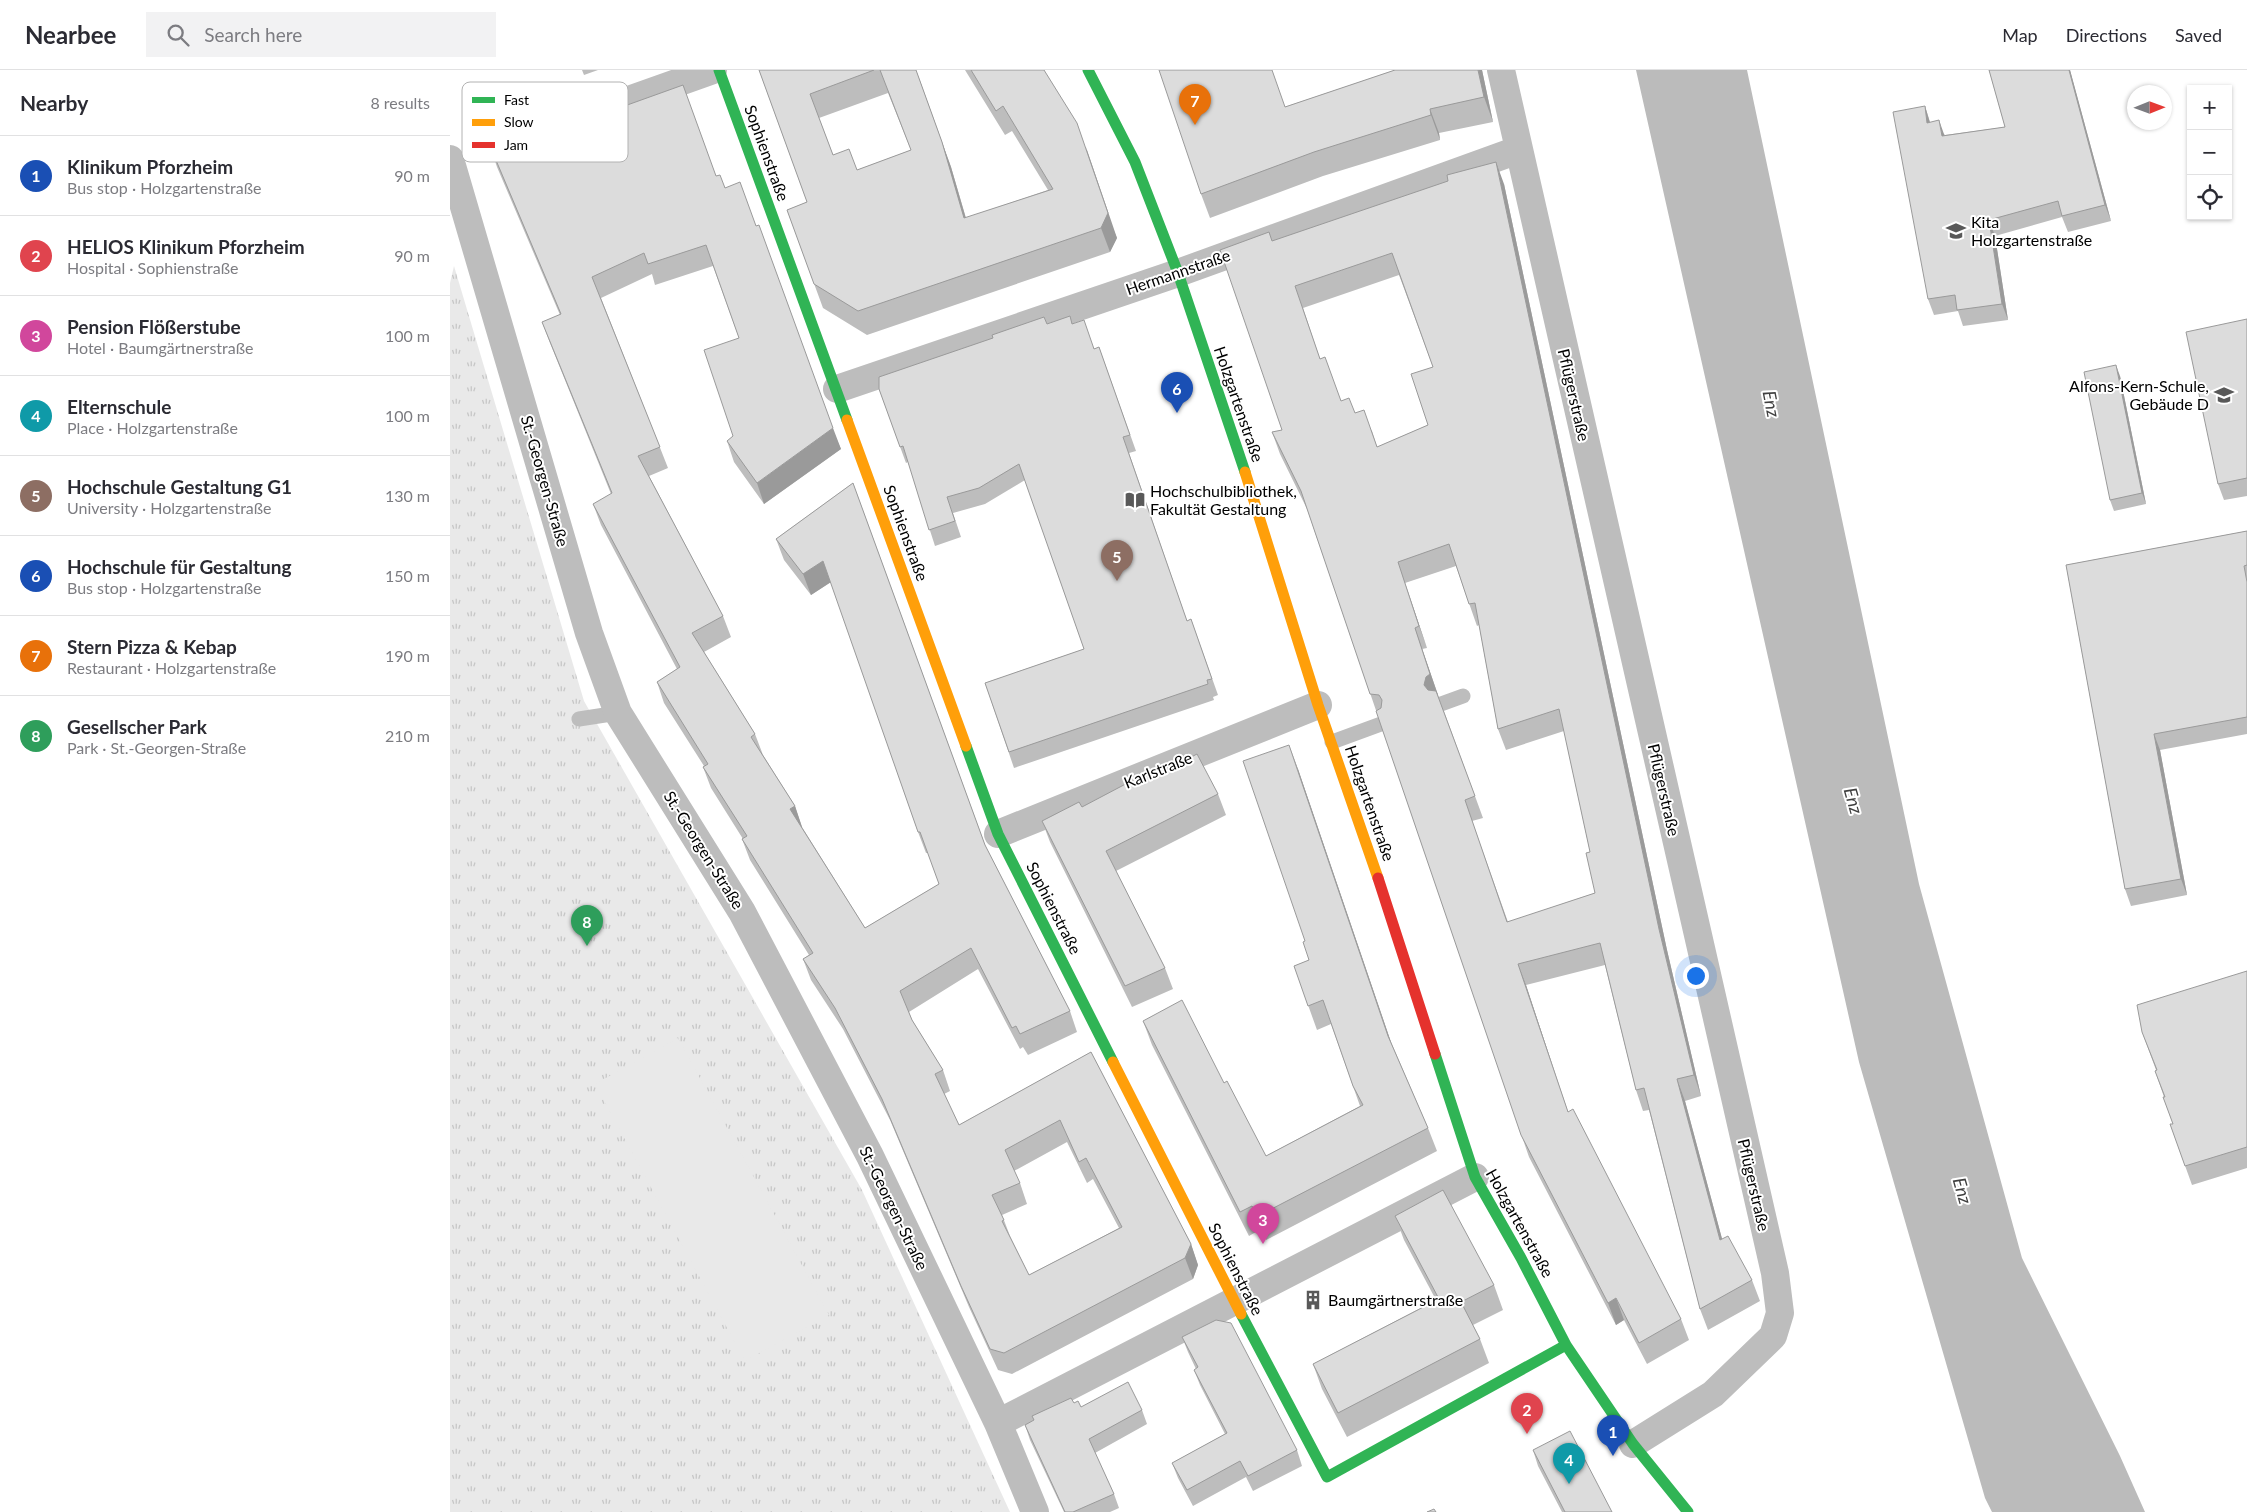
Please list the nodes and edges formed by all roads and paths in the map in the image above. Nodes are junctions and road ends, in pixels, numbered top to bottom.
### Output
1 (713, 70) edge
2 (719, 70) edge
3 (1088, 70) edge
4 (1501, 70) edge
5 (628, 101) edge
6 (1518, 150) junction
7 (450, 159) edge
8 (1178, 272) junction
9 (837, 389) junction
10 (1463, 696) dead end
11 (1441, 704) edge
12 (1318, 705) junction
13 (618, 714) junction
14 (579, 719) dead end
15 (1381, 724) edge
16 (1332, 742) junction
17 (998, 834) junction
18 (1475, 1177) junction
19 (1234, 1301) junction
20 (1566, 1345) junction
21 (998, 1423) junction
22 (1633, 1444) junction
23 (1035, 1512) edge
24 (1688, 1512) edge

1 - 5 street
2 - 9 street, Sophienstraße
3 - 8 street, Holzgartenstraße
4 - 6 street, Pflügerstraße
6 - 8 street, Hermannstraße
6 - 22 street, Pflügerstraße
7 - 13 street, St.-Georgen-Straße
8 - 9 street, Hermannstraße
8 - 12 street, Holzgartenstraße
9 - 17 street, Sophienstraße
10 - 11 lane
12 - 16 street, Holzgartenstraße
12 - 17 street, Karlstraße
13 - 14 lane
13 - 21 street, St.-Georgen-Straße
15 - 16 lane
16 - 18 street, Holzgartenstraße
17 - 19 street, Sophienstraße
18 - 19 street
18 - 20 street, Holzgartenstraße
19 - 20 street, Sophienstraße
19 - 21 street
20 - 22 street, Holzgartenstraße
21 - 23 street, St.-Georgen-Straße
22 - 24 street, Holzgartenstraße

